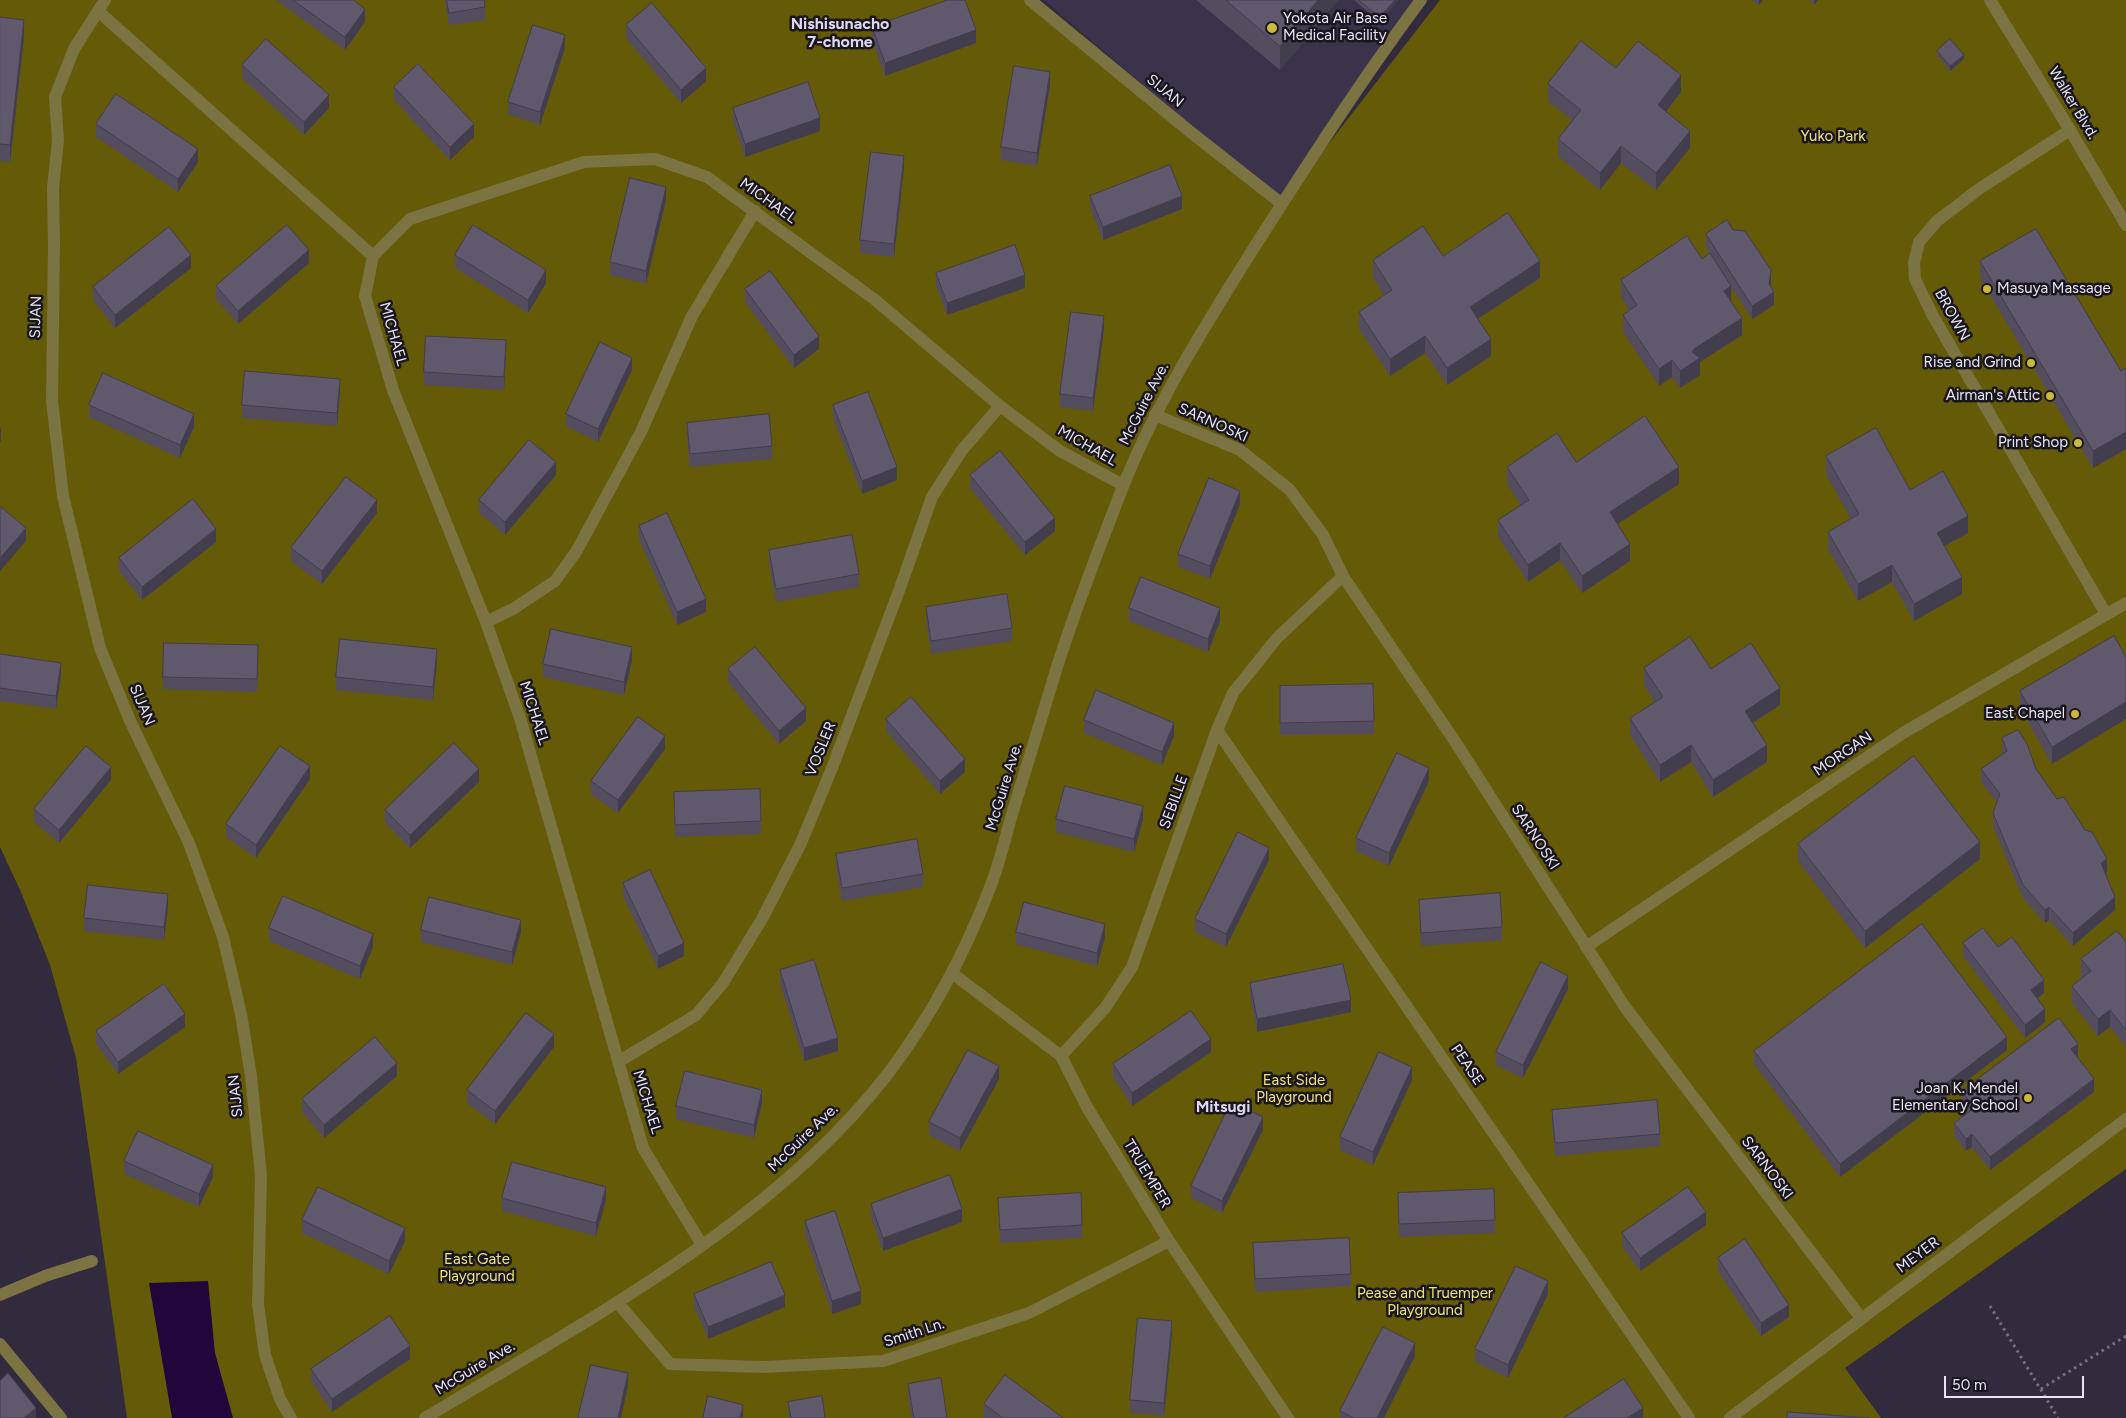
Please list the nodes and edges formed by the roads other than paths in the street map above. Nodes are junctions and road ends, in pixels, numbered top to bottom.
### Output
1 (105, 0) edge
2 (1030, 0) edge
3 (1421, 0) edge
4 (1990, 0) edge
5 (98, 12) junction
6 (2070, 130) junction
7 (1282, 204) junction
8 (755, 211) junction
9 (2126, 225) edge
10 (373, 256) junction
11 (1000, 406) junction
12 (1155, 415) junction
13 (1123, 485) junction
14 (1343, 576) junction
15 (2126, 603) edge
16 (2106, 614) junction
17 (486, 622) junction
18 (1217, 730) junction
19 (1586, 946) junction
20 (952, 973) junction
21 (1061, 1056) junction
22 (618, 1062) junction
23 (2126, 1119) edge
24 (1169, 1241) junction
25 (702, 1245) junction
26 (92, 1261) dead end
27 (0, 1295) edge
28 (616, 1302) junction
29 (1861, 1318) junction
30 (0, 1344) edge
31 (61, 1418) edge
32 (291, 1418) edge
33 (425, 1418) edge
34 (1288, 1418) edge
35 (1689, 1418) edge
36 (1730, 1418) edge

1 - 5 street, SIJAN
2 - 7 street, SIJAN
3 - 7 street, McGuire Ave.
4 - 6 street, Walker Blvd.
5 - 10 street
5 - 32 street, SIJAN
6 - 9 street, Walker Blvd.
6 - 16 street, BROWN
7 - 12 street, McGuire Ave.
8 - 10 street, MICHAEL
8 - 11 street, MICHAEL
8 - 17 street
10 - 17 street, MICHAEL
11 - 13 street, MICHAEL
11 - 22 street, VOSLER
12 - 13 street, McGuire Ave.
12 - 14 street, SARNOSKI
13 - 20 street, McGuire Ave.
14 - 18 street, SEBILLE
14 - 19 street, SARNOSKI
15 - 16 street, MORGAN
16 - 19 street, MORGAN
17 - 22 street, MICHAEL
18 - 21 street, SEBILLE
18 - 35 street, PEASE
19 - 29 street, SARNOSKI
20 - 21 street, TRUEMPER
20 - 25 street, McGuire Ave.
21 - 24 street, TRUEMPER
22 - 25 street, MICHAEL
23 - 29 street, MEYER
24 - 28 street, Smith Ln.
24 - 34 street, TRUEMPER
25 - 28 street, McGuire Ave.
26 - 27 street
28 - 33 street, McGuire Ave.
29 - 36 street, MEYER
30 - 31 street

